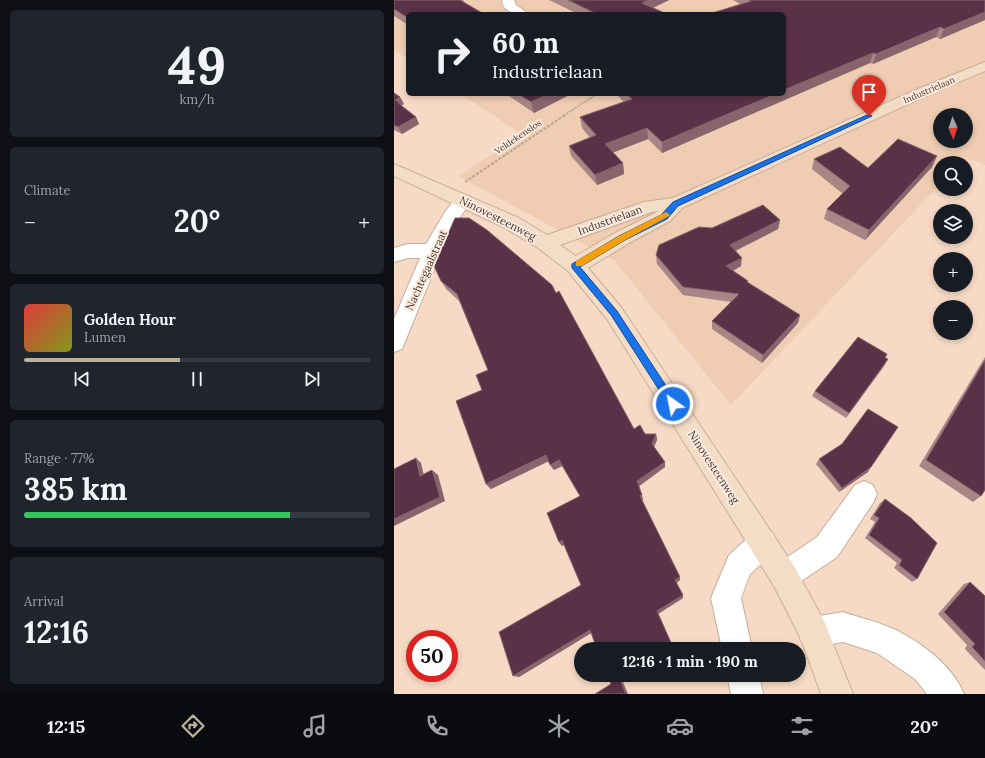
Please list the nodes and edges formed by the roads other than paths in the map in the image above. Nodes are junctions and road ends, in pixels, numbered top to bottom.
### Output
1 (508, 0) edge
2 (519, 12) edge
3 (985, 66) edge
4 (394, 170) edge
5 (455, 197) junction
6 (676, 204) junction
7 (545, 243) junction
8 (432, 251) junction
9 (394, 255) edge
10 (575, 266) junction
11 (394, 343) edge
12 (864, 494) dead end
13 (763, 544) junction
14 (784, 576) junction
15 (813, 632) junction
16 (735, 642) edge
17 (744, 682) edge
18 (747, 694) edge
19 (837, 694) edge
20 (948, 694) edge

1 - 2 street
3 - 6 street, Industrielaan
4 - 5 street, Ninovesteenweg
5 - 7 street, Ninovesteenweg
5 - 8 street, Nachtegaalstraat
6 - 7 street, Industrielaan
6 - 10 street, Industrielaan
7 - 10 street, Ninovesteenweg
8 - 9 street
8 - 11 street, Nachtegaalstraat
10 - 13 street, Ninovesteenweg
12 - 14 street
13 - 14 street, Ninovesteenweg
13 - 16 street
14 - 15 street, Ninovesteenweg
15 - 19 street, Ninovesteenweg
15 - 20 street
17 - 18 street

